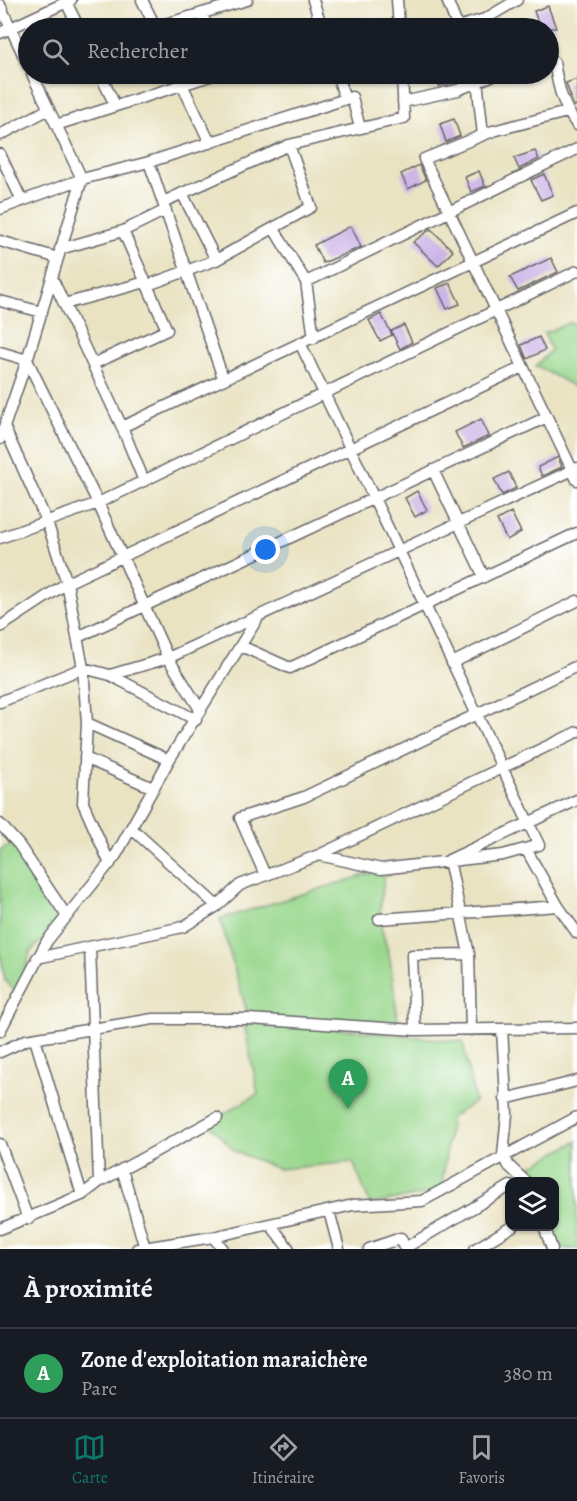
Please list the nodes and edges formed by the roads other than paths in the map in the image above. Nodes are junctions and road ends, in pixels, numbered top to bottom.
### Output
1 (142, 0) edge
2 (247, 0) edge
3 (313, 0) edge
4 (397, 0) edge
5 (447, 0) edge
6 (67, 1) edge
7 (511, 2) edge
8 (216, 4) edge
9 (0, 5) edge
10 (202, 13) junction
11 (32, 18) edge
12 (75, 18) edge
13 (150, 18) edge
14 (186, 18) edge
15 (204, 18) edge
16 (319, 18) edge
17 (398, 18) edge
18 (453, 18) edge
19 (487, 18) edge
20 (18, 25) edge
21 (11, 28) junction
22 (0, 33) edge
23 (18, 43) edge
24 (38, 84) edge
25 (105, 84) edge
26 (165, 84) edge
27 (182, 84) edge
28 (340, 84) edge
29 (402, 84) edge
30 (469, 84) edge
31 (477, 84) edge
32 (557, 84) edge
33 (345, 99) junction
34 (403, 102) junction
35 (115, 105) junction
36 (49, 109) junction
37 (567, 112) junction
38 (56, 124) junction
39 (577, 124) edge
40 (360, 128) junction
41 (0, 135) edge
42 (483, 135) junction
43 (210, 143) junction
44 (289, 145) junction
45 (577, 149) edge
46 (0, 154) edge
47 (148, 162) junction
48 (82, 179) junction
49 (182, 193) junction
50 (22, 201) junction
51 (165, 206) junction
52 (0, 209) edge
53 (449, 212) junction
54 (577, 213) edge
55 (274, 229) junction
56 (123, 231) junction
57 (0, 240) edge
58 (59, 254) junction
59 (216, 260) junction
60 (473, 262) junction
61 (577, 271) edge
62 (188, 272) junction
63 (52, 278) junction
64 (306, 282) junction
65 (147, 283) junction
66 (0, 301) edge
67 (64, 304) junction
68 (496, 311) junction
69 (42, 312) junction
70 (314, 339) junction
71 (301, 345) junction
72 (0, 352) edge
73 (27, 360) junction
74 (93, 364) junction
75 (523, 367) junction
76 (223, 378) junction
77 (324, 394) junction
78 (547, 417) junction
79 (122, 427) junction
80 (3, 434) edge
81 (350, 449) junction
82 (433, 470) junction
83 (576, 473) edge
84 (144, 481) junction
85 (374, 500) junction
86 (98, 503) junction
87 (47, 522) junction
88 (459, 523) junction
89 (577, 532) edge
90 (0, 538) edge
91 (399, 551) junction
92 (120, 558) junction
93 (484, 577) junction
94 (67, 583) junction
95 (577, 601) edge
96 (424, 605) junction
97 (144, 607) junction
98 (260, 616) junction
99 (0, 627) edge
100 (78, 637) junction
101 (241, 646) junction
102 (168, 658) junction
103 (452, 663) junction
104 (577, 666) edge
105 (83, 668) junction
106 (110, 675) junction
107 (0, 702) edge
108 (477, 714) junction
109 (199, 716) junction
110 (87, 723) junction
111 (577, 732) edge
112 (86, 758) junction
113 (169, 760) junction
114 (502, 768) junction
115 (153, 788) junction
116 (577, 800) edge
117 (528, 823) junction
118 (0, 824) edge
119 (130, 828) junction
120 (526, 849) junction
121 (319, 855) junction
122 (449, 860) junction
123 (110, 864) junction
124 (265, 875) junction
125 (217, 906) junction
126 (558, 906) junction
127 (459, 913) junction
128 (66, 915) junction
129 (380, 919) dead end
130 (577, 933) edge
131 (90, 948) junction
132 (469, 954) junction
133 (37, 958) junction
134 (577, 1028) edge
135 (93, 1029) junction
136 (502, 1029) junction
137 (415, 1030) junction
138 (471, 1030) junction
139 (0, 1031) edge
140 (35, 1039) junction
141 (0, 1052) edge
142 (577, 1081) edge
143 (505, 1099) junction
144 (217, 1118) dead end
145 (577, 1118) edge
146 (0, 1144) edge
147 (503, 1155) junction
148 (122, 1169) junction
149 (520, 1177) edge
150 (99, 1182) junction
151 (505, 1189) edge
152 (82, 1195) junction
153 (329, 1211) junction
154 (28, 1219) junction
155 (270, 1224) junction
156 (0, 1229) edge
157 (506, 1231) edge
158 (545, 1231) edge
159 (213, 1237) junction
160 (141, 1248) edge
161 (159, 1248) edge
162 (405, 1248) edge
163 (222, 1249) edge
164 (289, 1249) edge
165 (339, 1249) edge
166 (369, 1249) edge
167 (476, 1249) edge
168 (552, 1249) edge

1 - 13 street
2 - 8 street
3 - 16 street
4 - 17 street
5 - 18 street
6 - 11 street
6 - 12 street
7 - 19 street
8 - 10 street
9 - 21 street
10 - 14 street
10 - 15 street
20 - 21 street
21 - 22 street
21 - 23 street
24 - 36 street
25 - 35 street
26 - 35 street
27 - 43 street
28 - 33 street
29 - 34 street
30 - 34 street
31 - 42 street
32 - 37 street
33 - 40 street
33 - 43 street
34 - 40 street
35 - 38 street
36 - 38 street
36 - 41 street
37 - 39 street
37 - 42 street
38 - 48 street
40 - 44 street
42 - 53 street
43 - 47 street
44 - 49 street
44 - 55 street
45 - 53 street
46 - 50 street
47 - 48 street
47 - 51 street
48 - 50 street
48 - 58 street
49 - 51 street
49 - 59 street
50 - 52 street
51 - 56 street
51 - 62 street
53 - 60 street
53 - 64 street
54 - 60 street
55 - 59 street
55 - 64 street
56 - 58 street
56 - 65 street
57 - 58 street
58 - 63 street
59 - 62 street
60 - 68 street
60 - 70 street
61 - 68 street
62 - 65 street
62 - 76 street
63 - 67 street
63 - 69 street
64 - 70 street
65 - 67 street
65 - 74 street
66 - 69 street
67 - 74 street
68 - 75 street
68 - 77 street
69 - 73 street
70 - 71 street
71 - 76 street
71 - 77 street
72 - 73 street
73 - 80 street
73 - 86 street
74 - 79 street
75 - 78 street
75 - 81 street
76 - 79 street
77 - 81 street
77 - 84 street
78 - 82 street
78 - 83 street
79 - 84 street
80 - 87 street
81 - 85 street
81 - 92 street
82 - 85 street
82 - 88 street
83 - 88 street
84 - 86 street
85 - 91 street
85 - 97 street
86 - 87 street
86 - 92 street
87 - 90 street
87 - 94 street
88 - 91 street
88 - 93 street
89 - 93 street
91 - 96 street
91 - 98 street
92 - 94 street
92 - 97 street
93 - 96 street
94 - 99 street
94 - 100 street
95 - 103 street
96 - 101 street
96 - 103 street
97 - 100 street
97 - 102 street
98 - 101 street
98 - 102 street
100 - 105 street
101 - 109 street
102 - 106 street
102 - 109 street
103 - 108 street
104 - 108 street
105 - 106 street
105 - 107 street
105 - 110 street
106 - 109 street
108 - 114 street
108 - 124 street
109 - 113 street
110 - 112 street
110 - 113 street
111 - 114 street
112 - 115 street
112 - 123 street
113 - 115 street
114 - 117 street
114 - 121 street
115 - 119 street
116 - 117 street
117 - 120 street
117 - 122 street
118 - 128 street
119 - 123 street
119 - 125 street
120 - 122 street
120 - 126 street
121 - 122 street
121 - 124 street
122 - 127 street
123 - 128 street
124 - 125 street
125 - 131 street
126 - 127 street
126 - 130 street
127 - 129 street
127 - 132 street
128 - 133 street
131 - 133 street
131 - 135 street
132 - 137 street
132 - 138 street
133 - 139 street
134 - 136 street
135 - 137 street
135 - 140 street
135 - 150 street
136 - 138 street
136 - 143 street
137 - 138 street
140 - 141 street
140 - 152 street
142 - 143 street
143 - 147 street
144 - 148 street
145 - 147 street
146 - 154 street
147 - 149 street
147 - 153 street
148 - 150 street
148 - 160 street
150 - 152 street
151 - 162 street
152 - 154 street
153 - 155 street
153 - 165 street
154 - 156 street
155 - 159 street
155 - 164 street
157 - 167 street
158 - 168 street
159 - 161 street
159 - 163 street
160 - 161 street
162 - 166 street

